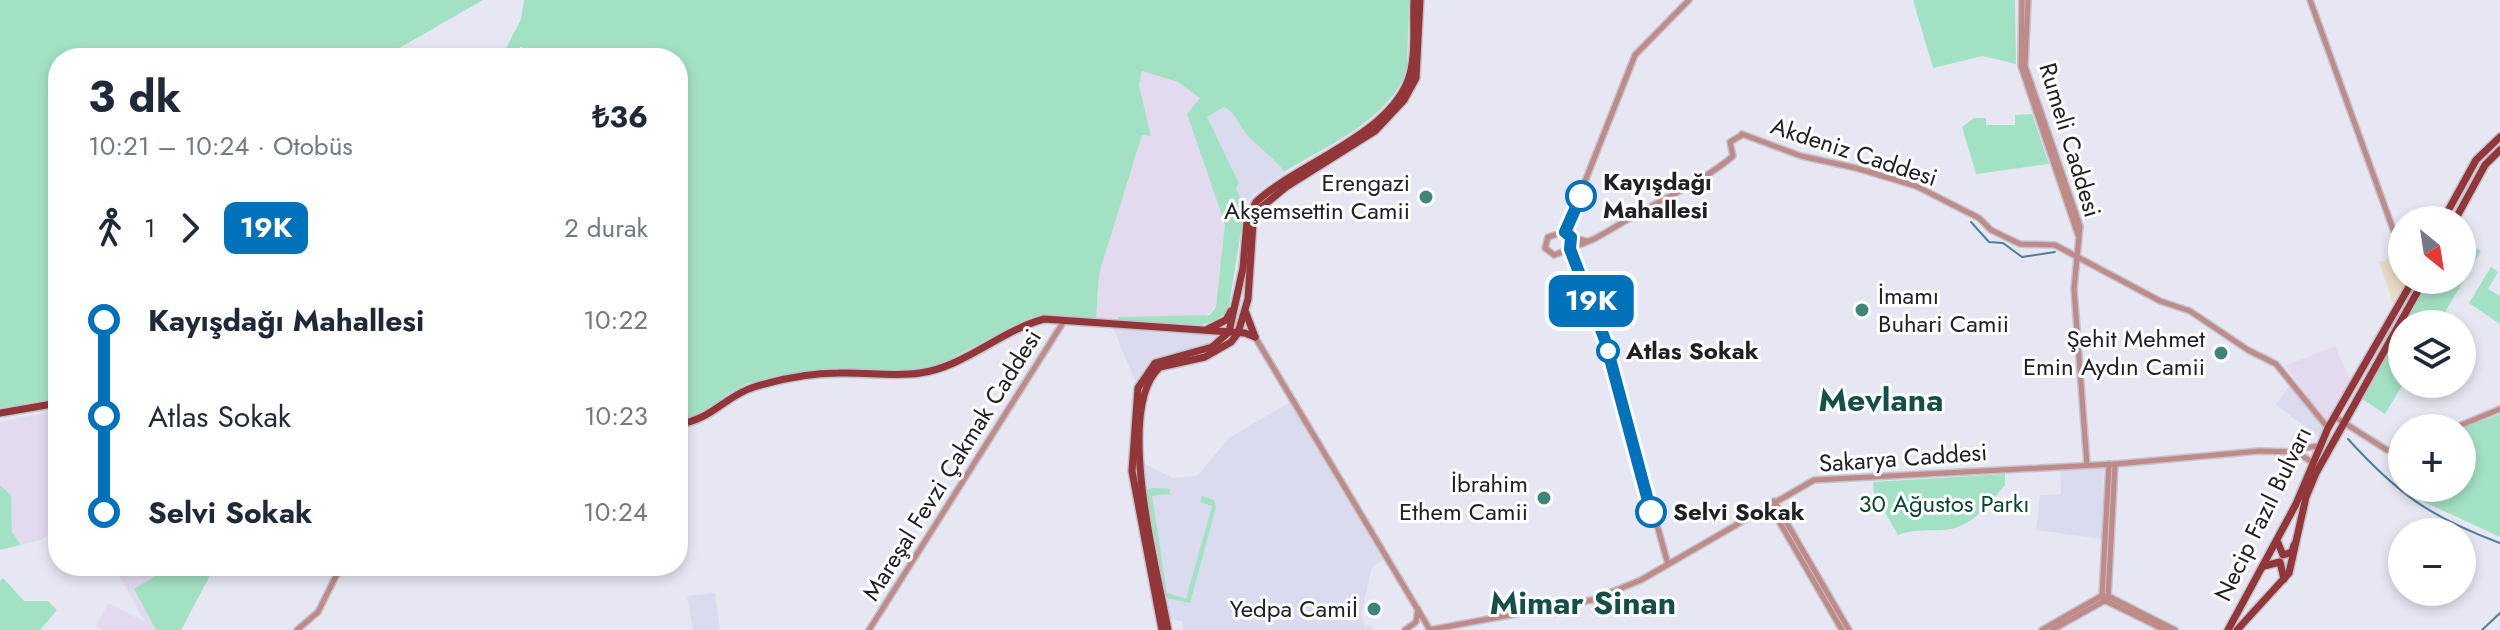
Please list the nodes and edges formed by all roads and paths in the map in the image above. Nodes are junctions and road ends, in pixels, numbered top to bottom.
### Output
1 (1414, 0) edge
2 (1420, 0) edge
3 (1689, 0) edge
4 (2025, 0) edge
5 (2310, 0) edge
6 (2500, 137) edge
7 (2500, 150) edge
8 (2451, 206) edge
9 (2463, 206) edge
10 (2388, 215) edge
11 (1568, 234) junction
12 (1595, 241) junction
13 (1571, 248) junction
14 (2076, 255) junction
15 (2405, 294) edge
16 (2416, 294) edge
17 (1237, 299) junction
18 (1245, 311) junction
19 (1065, 320) junction
20 (1242, 323) junction
21 (1251, 327) junction
22 (1233, 330) junction
23 (1218, 333) junction
24 (1255, 337) junction
25 (48, 405) edge
26 (2500, 409) edge
27 (0, 413) edge
28 (2338, 419) junction
29 (2476, 419) edge
30 (688, 423) edge
31 (2328, 428) junction
32 (2319, 446) junction
33 (2276, 450) junction
34 (2388, 450) edge
35 (2312, 462) junction
36 (2112, 464) junction
37 (2087, 465) junction
38 (1771, 502) junction
39 (1144, 518) junction
40 (2281, 533) junction
41 (2299, 534) junction
42 (1668, 564) junction
43 (2261, 567) junction
44 (336, 576) edge
45 (2284, 581) junction
46 (2105, 597) junction
47 (1830, 603) junction
48 (1418, 608) junction
49 (297, 630) edge
50 (869, 630) edge
51 (1162, 630) edge
52 (1168, 630) edge
53 (1405, 630) edge
54 (1430, 630) edge
55 (1842, 630) edge
56 (1849, 630) edge
57 (2042, 630) edge
58 (2052, 630) edge
59 (2165, 630) edge
60 (2175, 630) edge
61 (2228, 630) edge
62 (2237, 630) edge

1 - 17 main road
2 - 18 main road
3 - 11 street
4 - 14 street, Rumeli Caddesi
5 - 10 street
6 - 8 main road
7 - 9 main road
11 - 12 street
11 - 13 street
11 - 13 street
12 - 13 street
12 - 14 street, Akdeniz Caddesi
13 - 42 street
14 - 31 street, Akdeniz Caddesi
14 - 37 street
15 - 28 main road
16 - 28 main road
17 - 22 main road
17 - 23 main road
18 - 20 main road
18 - 21 main road
19 - 23 main road
19 - 30 main road
19 - 50 street, Mareşal Fevzi Çakmak Caddesi
20 - 21 main road
20 - 22 main road
21 - 24 main road
22 - 23 main road
22 - 24 main road
22 - 39 main road
23 - 39 main road
24 - 48 street
25 - 27 main road
26 - 29 street
28 - 31 main road, Necip Fazıl Bulvarı
28 - 34 street
28 - 41 main road, Necip Fazıl Bulvarı
31 - 32 main road, Necip Fazıl Bulvarı
32 - 33 street
32 - 35 main road, Necip Fazıl Bulvarı
33 - 35 street, Sakarya Caddesi
33 - 36 street, Sakarya Caddesi
35 - 40 main road, Necip Fazıl Bulvarı
36 - 37 street, Sakarya Caddesi
36 - 46 street
37 - 38 street, Sakarya Caddesi
38 - 42 street, Sakarya Caddesi
38 - 47 street
39 - 51 main road
39 - 52 main road
40 - 41 main road
40 - 43 main road, Necip Fazıl Bulvarı
41 - 45 main road, Necip Fazıl Bulvarı
42 - 54 street, Sakarya Caddesi
43 - 45 main road
43 - 61 main road, Necip Fazıl Bulvarı
44 - 49 street
45 - 62 main road, Necip Fazıl Bulvarı
46 - 57 street
46 - 58 street
46 - 59 street
46 - 60 street
47 - 55 street
47 - 56 street
48 - 53 street
48 - 54 street

